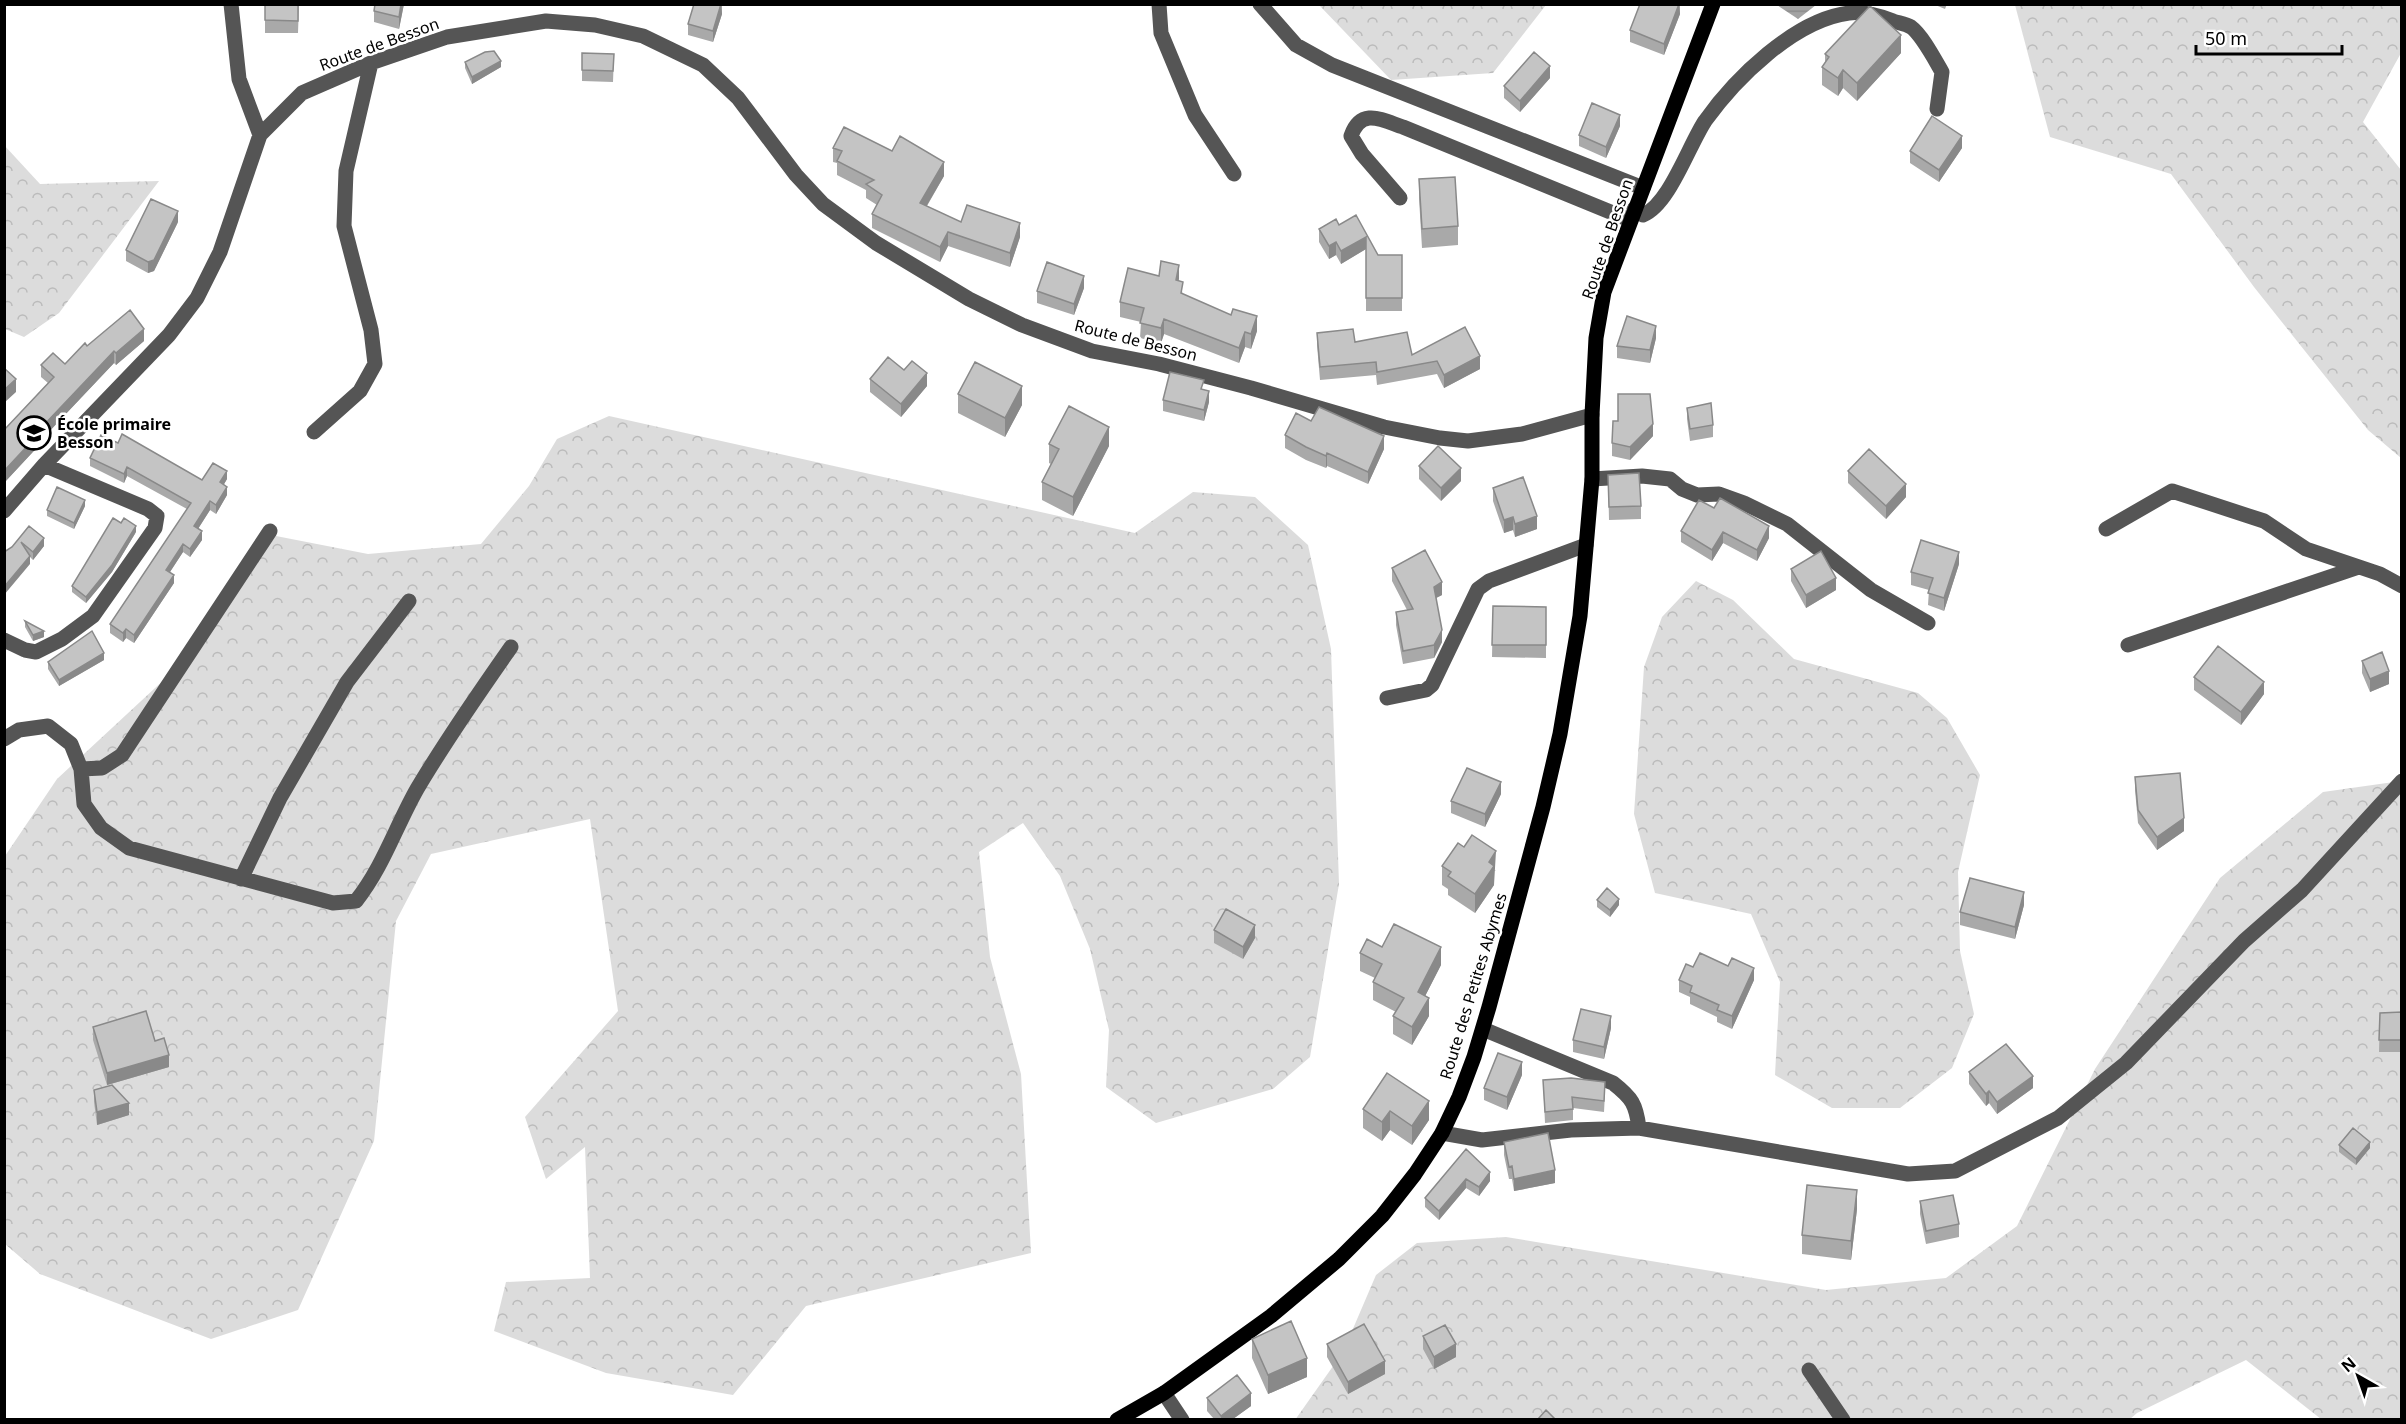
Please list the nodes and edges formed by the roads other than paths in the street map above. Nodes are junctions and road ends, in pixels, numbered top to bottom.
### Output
1 (231, 4) edge
2 (1159, 4) edge
3 (1260, 4) edge
4 (1713, 4) edge
5 (371, 63) junction
6 (1937, 109) dead end
7 (260, 135) junction
8 (1234, 174) dead end
9 (1643, 188) junction
10 (1400, 198) dead end
11 (1632, 215) junction
12 (1592, 415) junction
13 (314, 432) dead end
14 (44, 465) junction
15 (1592, 479) junction
16 (4, 511) edge
17 (2106, 528) dead end
18 (270, 531) dead end
19 (1586, 545) junction
20 (2359, 567) junction
21 (2402, 586) edge
22 (409, 601) dead end
23 (1928, 623) dead end
24 (4, 640) edge
25 (2128, 645) dead end
26 (510, 647) dead end
27 (1387, 698) dead end
28 (4, 739) edge
29 (81, 769) junction
30 (2402, 782) edge
31 (241, 879) junction
32 (1482, 1029) junction
33 (1639, 1128) junction
34 (1442, 1133) junction
35 (1809, 1370) dead end
36 (1164, 1394) junction
37 (1117, 1419) edge
38 (1182, 1419) edge
39 (1843, 1419) edge

1 - 7 street
2 - 8 street
3 - 9 street
4 - 9 main road, Route de Besson
5 - 7 street, Route de Besson
5 - 12 street, Route de Besson
5 - 13 street
6 - 11 street
7 - 14 street
9 - 11 main road, Route de Besson
10 - 11 street
11 - 12 main road, Route de Besson
12 - 15 main road, Route des Petites Abymes
14 - 16 street
14 - 24 street
15 - 19 main road, Route des Petites Abymes
15 - 23 street
17 - 20 street
18 - 29 street
19 - 27 street
19 - 32 main road, Route des Petites Abymes
20 - 21 street
20 - 25 street
22 - 31 street
26 - 31 street
28 - 29 street
29 - 31 street
30 - 33 street
32 - 33 street
32 - 34 main road, Route des Petites Abymes
33 - 34 street
34 - 36 main road, Route des Petites Abymes
35 - 39 street
36 - 37 main road, Route des Petites Abymes
36 - 38 street

